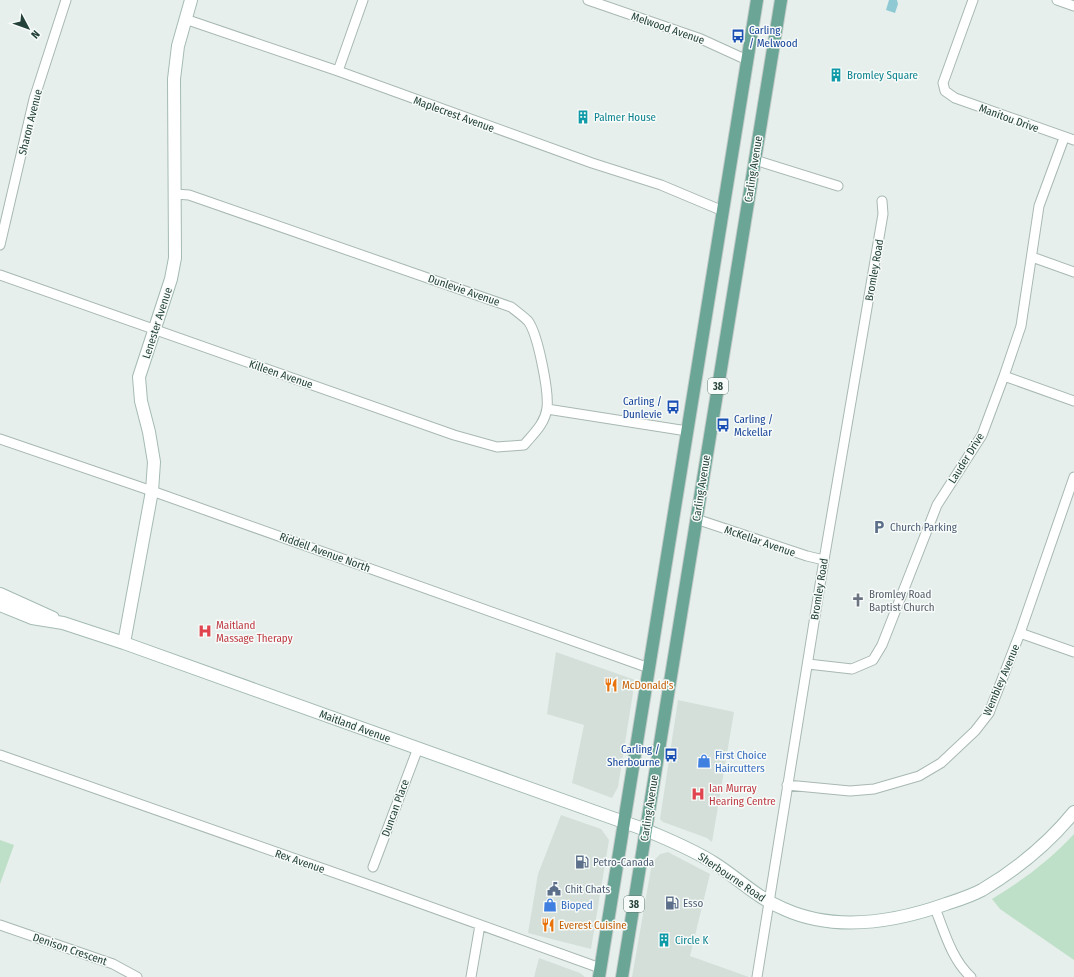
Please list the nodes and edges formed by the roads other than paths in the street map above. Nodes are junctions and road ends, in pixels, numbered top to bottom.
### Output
1 (66, 0) edge
2 (191, 0) edge
3 (363, 0) edge
4 (588, 0) edge
5 (757, 0) edge
6 (781, 0) edge
7 (973, 0) edge
8 (1057, 0) edge
9 (1074, 6) edge
10 (185, 19) junction
11 (747, 60) junction
12 (338, 71) junction
13 (1064, 138) junction
14 (1074, 140) edge
15 (755, 160) junction
16 (838, 186) dead end
17 (175, 194) junction
18 (882, 201) dead end
19 (723, 211) junction
20 (0, 245) edge
21 (1032, 257) junction
22 (1074, 272) edge
23 (0, 275) edge
24 (154, 330) junction
25 (1004, 376) junction
26 (1074, 401) edge
27 (547, 409) junction
28 (687, 432) junction
29 (0, 439) edge
30 (1074, 477) edge
31 (152, 490) junction
32 (696, 519) junction
33 (824, 560) junction
34 (0, 594) edge
35 (0, 605) edge
36 (63, 623) junction
37 (1020, 633) junction
38 (124, 643) junction
39 (1074, 652) edge
40 (808, 664) junction
41 (649, 668) junction
42 (418, 748) junction
43 (0, 755) edge
44 (787, 785) junction
45 (1074, 812) edge
46 (625, 823) junction
47 (646, 830) junction
48 (373, 867) dead end
49 (768, 901) junction
50 (935, 908) junction
51 (0, 925) edge
52 (480, 926) junction
53 (600, 973) edge
54 (137, 977) edge
55 (471, 977) edge
56 (622, 977) edge
57 (757, 977) edge
58 (971, 977) edge

1 - 20 street, Sharon Avenue
2 - 10 street, Lenester Avenue
3 - 12 street
4 - 11 street, Melwood Avenue
5 - 11 main road, Carling Avenue / 38
6 - 15 main road, Carling Avenue / 38
7 - 13 street, Manitou Drive
8 - 9 street
10 - 12 street, Maplecrest Avenue
10 - 17 street, Lenester Avenue
11 - 19 main road, Carling Avenue / 38
12 - 19 street, Maplecrest Avenue
13 - 14 street, Manitou Drive
13 - 21 street, Lauder Drive
15 - 16 street
15 - 32 main road, Carling Avenue / 38
17 - 24 street, Lenester Avenue
17 - 27 street, Dunlevie Avenue
18 - 33 street, Bromley Road
19 - 28 main road, Carling Avenue / 38
21 - 22 street
21 - 25 street, Lauder Drive
23 - 24 street, Killeen Avenue
24 - 27 street, Killeen Avenue
24 - 31 street, Lenester Avenue
25 - 26 street
25 - 40 street, Lauder Drive
27 - 28 street
28 - 41 main road, Carling Avenue / 38
29 - 31 street, Riddell Avenue North
30 - 37 street, Wembley Avenue
31 - 38 street, Lenester Avenue
31 - 41 street, Riddell Avenue North
32 - 33 street, McKellar Avenue
32 - 47 main road, Carling Avenue / 38
33 - 40 street, Bromley Road
34 - 36 street, Maitland Avenue
35 - 36 street, Maitland Avenue
36 - 38 street, Maitland Avenue
37 - 39 street
37 - 44 street, Wembley Avenue
38 - 42 street, Maitland Avenue
40 - 44 street, Bromley Road
41 - 46 main road, Carling Avenue / 38
42 - 46 street, Maitland Avenue
42 - 48 street, Duncan Place
43 - 52 street, Rex Avenue
44 - 49 street, Bromley Road
45 - 50 street, Sherbourne Road
46 - 47 street, Maitland Avenue
46 - 53 main road, Carling Avenue / 38
47 - 49 street, Sherbourne Road
47 - 56 main road, Carling Avenue / 38
49 - 50 street, Sherbourne Road
49 - 57 street, Bromley Road
50 - 58 street
51 - 54 street, Denison Crescent
52 - 53 street, Rex Avenue
52 - 55 street

